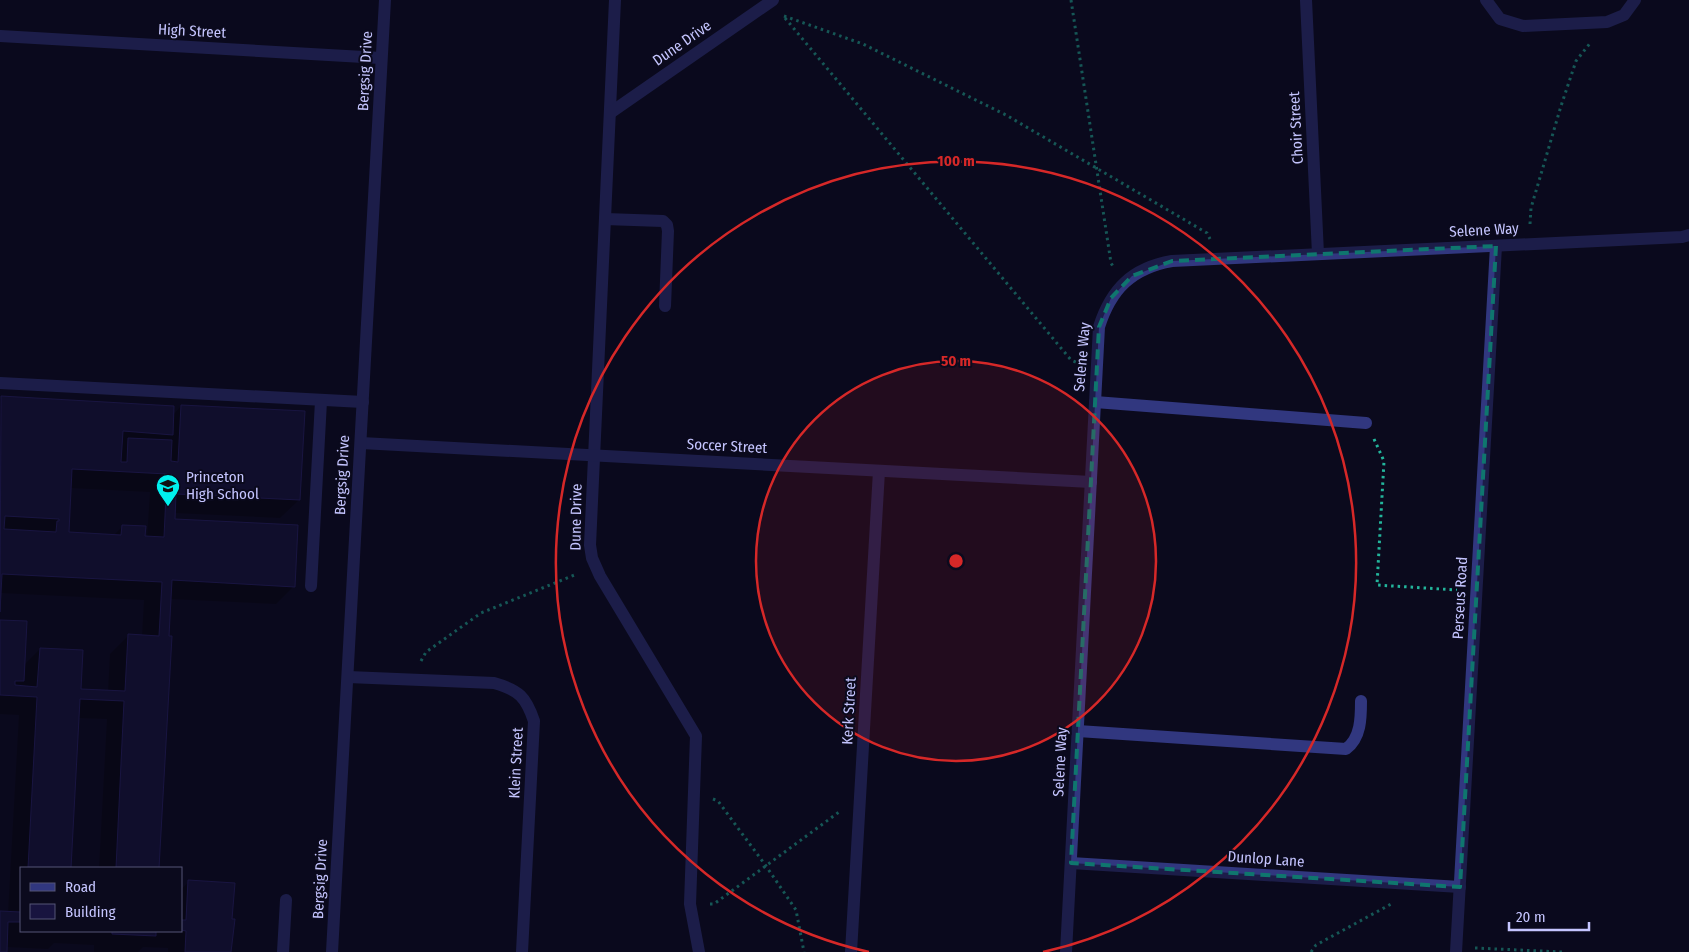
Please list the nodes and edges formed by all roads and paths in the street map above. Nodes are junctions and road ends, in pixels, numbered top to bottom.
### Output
1 (385, 0) edge
2 (615, 0) edge
3 (1071, 0) edge
4 (1306, 0) edge
5 (1486, 0) edge
6 (1635, 0) edge
7 (770, 2) edge
8 (785, 17) junction
9 (1607, 22) junction
10 (0, 36) edge
11 (381, 58) junction
12 (610, 113) junction
13 (1097, 170) junction
14 (605, 220) junction
15 (1689, 235) edge
16 (1529, 244) junction
17 (1496, 246) junction
18 (1318, 254) junction
19 (1219, 259) junction
20 (1121, 285) junction
21 (665, 306) dead end
22 (1097, 371) junction
23 (0, 383) edge
24 (321, 401) junction
25 (363, 402) junction
26 (1095, 402) junction
27 (1366, 423) joint
28 (361, 443) junction
29 (594, 454) junction
30 (880, 471) junction
31 (1091, 482) junction
32 (595, 568) junction
33 (311, 586) dead end
34 (1476, 592) junction
35 (348, 677) junction
36 (412, 680) junction
37 (1361, 701) dead end
38 (1078, 732) junction
39 (694, 792) junction
40 (859, 812) junction
41 (1070, 863) junction
42 (766, 866) junction
43 (1460, 887) junction
44 (286, 900) dead end
45 (1396, 902) dead end
46 (690, 904) junction
47 (1456, 949) edge
48 (283, 952) edge
49 (332, 952) edge
50 (522, 952) edge
51 (699, 952) edge
52 (804, 952) edge
53 (851, 952) edge
54 (1066, 952) edge
55 (1311, 952) edge
56 (1562, 952) edge

1 - 11 street, Bergsig Drive
2 - 12 street, Dune Drive
3 - 13 path
4 - 18 street, Choir Street
5 - 9 street
6 - 9 street
7 - 8 path
7 - 12 street, Dune Drive
8 - 13 path
8 - 22 path
9 - 16 path
10 - 11 street, High Street
11 - 25 street, Bergsig Drive
12 - 14 street, Dune Drive
13 - 19 path
13 - 20 path
14 - 21 street
14 - 29 street, Dune Drive
15 - 16 street, Selene Way
16 - 17 street, Selene Way
17 - 18 street, Selene Way
17 - 34 street, Perseus Road
18 - 19 street, Selene Way
19 - 20 street, Selene Way
20 - 22 street, Selene Way
22 - 26 street, Selene Way
23 - 24 street
24 - 25 street
24 - 33 street
25 - 28 street, Bergsig Drive
26 - 27 street
26 - 31 street, Selene Way
27 - 34 path
28 - 29 street, Soccer Street
28 - 35 street, Bergsig Drive
29 - 30 street, Soccer Street
29 - 32 street, Dune Drive
30 - 31 street, Soccer Street
30 - 40 street, Kerk Street
31 - 38 street, Selene Way
32 - 36 path
32 - 39 street, Dune Drive
34 - 43 street, Perseus Road
35 - 36 street, Klein Street
35 - 49 street, Bergsig Drive
36 - 50 street, Klein Street
37 - 38 street
38 - 41 street, Selene Way
39 - 42 path
39 - 46 street, Dune Drive
40 - 42 path
40 - 53 street, Kerk Street
41 - 43 street, Dunlop Lane
41 - 54 street, Selene Way
42 - 46 path
42 - 52 path
43 - 47 street, Perseus Road
44 - 48 street
45 - 55 path
46 - 51 street, Dune Drive
47 - 56 path

